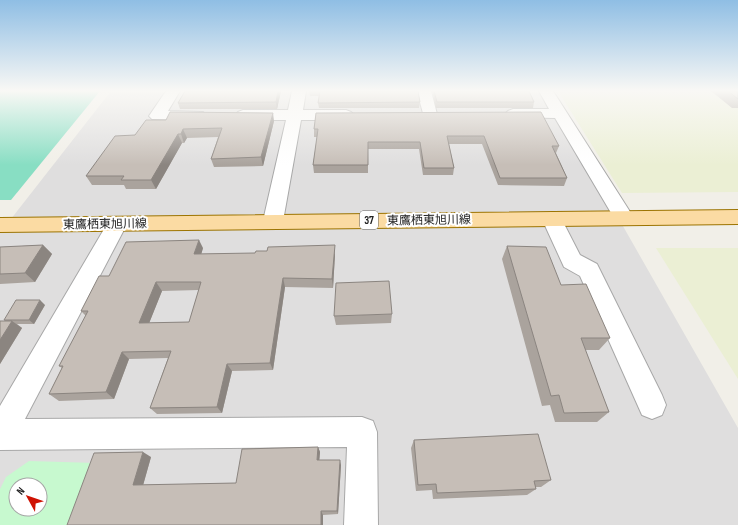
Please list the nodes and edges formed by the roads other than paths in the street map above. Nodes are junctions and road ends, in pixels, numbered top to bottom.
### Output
1 (294, 115) edge
2 (157, 116) edge
3 (184, 116) edge
4 (561, 116) edge
5 (738, 217) edge
6 (552, 218) junction
7 (624, 218) junction
8 (273, 221) junction
9 (118, 224) junction
10 (0, 225) edge
11 (652, 405) dead end
12 (0, 434) edge
13 (362, 525) edge

1 - 8 street
2 - 3 street
4 - 7 street
5 - 7 main road, 東鷹栖東旭川線 / 37
6 - 7 main road, 東鷹栖東旭川線 / 37
6 - 8 main road, 東鷹栖東旭川線 / 37
6 - 11 street
8 - 9 main road, 東鷹栖東旭川線 / 37
9 - 10 main road, 東鷹栖東旭川線 / 37
9 - 12 street
12 - 13 street

